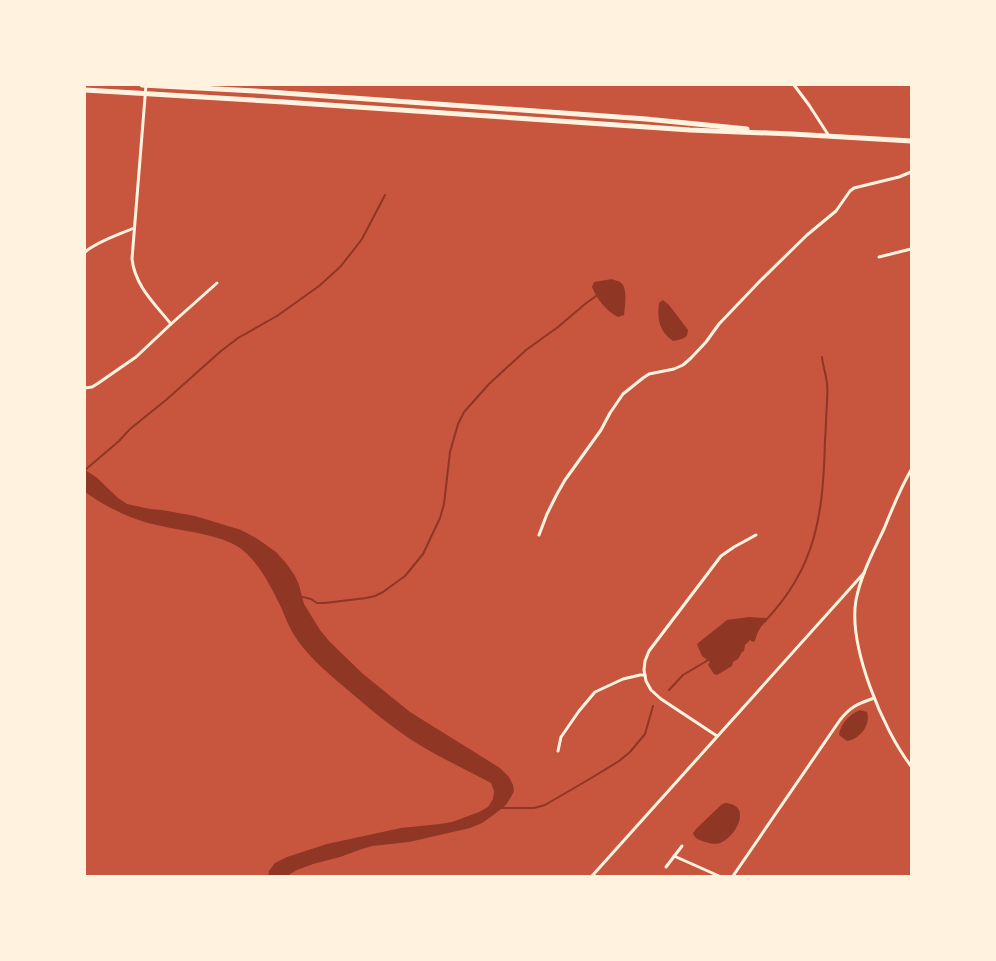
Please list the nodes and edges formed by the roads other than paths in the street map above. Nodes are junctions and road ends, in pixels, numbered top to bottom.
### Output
1 (121, 85) edge
2 (142, 85) edge
3 (146, 85) edge
4 (794, 85) edge
5 (85, 90) edge
6 (120, 92) junction
7 (146, 94) junction
8 (491, 108) junction
9 (582, 114) junction
10 (490, 116) junction
11 (646, 119) junction
12 (582, 123) junction
13 (644, 127) junction
14 (792, 134) junction
15 (829, 136) junction
16 (911, 141) edge
17 (911, 172) edge
18 (134, 228) junction
19 (911, 249) edge
20 (85, 252) edge
21 (879, 257) dead end
22 (217, 283) dead end
23 (171, 324) junction
24 (85, 388) edge
25 (911, 470) edge
26 (539, 535) dead end
27 (756, 535) dead end
28 (864, 573) junction
29 (645, 675) junction
30 (874, 698) junction
31 (717, 736) junction
32 (558, 751) dead end
33 (911, 766) edge
34 (682, 846) dead end
35 (674, 856) junction
36 (666, 867) dead end
37 (592, 876) edge
38 (719, 876) edge
39 (732, 876) edge

1 - 6 main road
2 - 3 main road
3 - 7 street
3 - 8 main road
4 - 15 street
5 - 6 main road
6 - 7 main road
7 - 10 main road
7 - 18 street
8 - 9 main road
8 - 10 main road
9 - 11 main road
9 - 12 main road
10 - 12 main road
11 - 13 main road
11 - 14 main road
12 - 13 main road
13 - 14 main road
14 - 15 main road
15 - 16 main road
17 - 26 street
18 - 20 street
18 - 23 street
19 - 21 street
22 - 23 street
23 - 24 street
25 - 28 street
27 - 29 street
28 - 30 street
28 - 31 street
29 - 31 street
29 - 32 street
30 - 33 street
30 - 39 street
31 - 37 street
34 - 35 street
35 - 36 street
35 - 38 street

